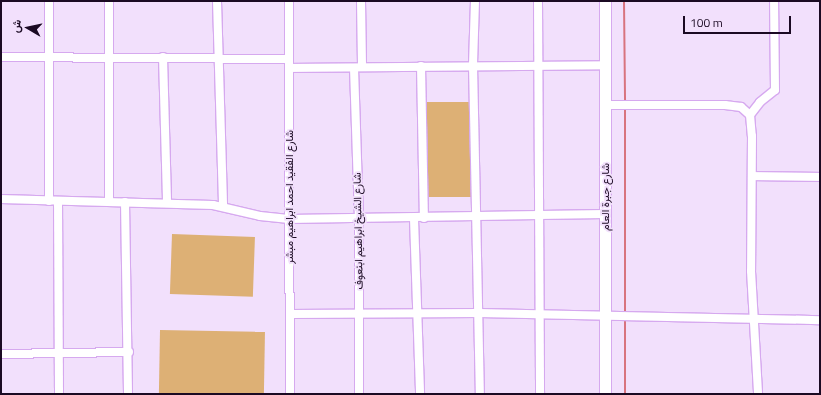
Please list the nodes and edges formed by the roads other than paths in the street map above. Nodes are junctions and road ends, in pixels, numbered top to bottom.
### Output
1 (49, 1) edge
2 (109, 1) edge
3 (217, 1) edge
4 (289, 1) edge
5 (361, 1) edge
6 (475, 1) edge
7 (538, 1) edge
8 (605, 1) edge
9 (774, 1) edge
10 (1, 57) edge
11 (163, 57) junction
12 (108, 58) junction
13 (217, 58) junction
14 (47, 59) junction
15 (288, 59) junction
16 (538, 64) junction
17 (473, 65) junction
18 (605, 65) junction
19 (421, 66) junction
20 (358, 67) junction
21 (288, 68) junction
22 (604, 105) junction
23 (750, 114) junction
24 (752, 176) junction
25 (820, 177) edge
26 (1, 199) edge
27 (54, 201) junction
28 (109, 201) junction
29 (125, 202) junction
30 (167, 202) junction
31 (223, 206) junction
32 (605, 214) junction
33 (539, 215) junction
34 (476, 217) junction
35 (424, 218) junction
36 (289, 219) junction
37 (414, 219) junction
38 (359, 220) junction
39 (479, 313) junction
40 (290, 314) junction
41 (358, 314) junction
42 (418, 314) junction
43 (540, 315) junction
44 (605, 317) junction
45 (754, 319) junction
46 (820, 320) edge
47 (59, 352) junction
48 (129, 352) junction
49 (1, 354) edge
50 (59, 394) edge
51 (128, 394) edge
52 (290, 394) edge
53 (359, 394) edge
54 (420, 394) edge
55 (480, 394) edge
56 (540, 394) edge
57 (605, 394) edge
58 (758, 394) edge

1 - 14 street
2 - 12 street
3 - 13 street
4 - 15 street, شارع الفقيد احمد ابراهيم مبشر
5 - 20 street, شارع الشيخ ابراهيم ابنعوف
6 - 17 street
7 - 16 street
8 - 18 main road, شارع جبرة العام
9 - 23 street
10 - 14 street
11 - 12 street
11 - 13 street
11 - 30 street
12 - 14 street
12 - 28 street
13 - 15 street
13 - 31 street
14 - 27 street
15 - 21 street, شارع الفقيد احمد ابراهيم مبشر
16 - 17 street
16 - 18 street
16 - 33 street
17 - 19 street
17 - 34 street
18 - 22 main road, شارع جبرة العام
19 - 20 street
19 - 35 street
20 - 21 street
20 - 38 street, شارع الشيخ ابراهيم ابنعوف
21 - 36 street, شارع الفقيد احمد ابراهيم مبشر
22 - 23 street
22 - 32 main road, شارع جبرة العام
23 - 24 street
24 - 25 street
24 - 45 street
26 - 27 street
27 - 28 street
27 - 47 street
28 - 29 street
29 - 30 street
29 - 48 street
30 - 31 street
31 - 36 street
32 - 33 street
32 - 44 main road, شارع جبرة العام
33 - 34 street
33 - 43 street
34 - 35 street
34 - 39 street
35 - 37 street
36 - 38 street
36 - 40 street, شارع الفقيد احمد ابراهيم مبشر
37 - 38 street
37 - 42 street
38 - 41 street, شارع الشيخ ابراهيم ابنعوف
39 - 42 street
39 - 43 street
39 - 55 street
40 - 41 street
40 - 52 street, شارع الفقيد احمد ابراهيم مبشر
41 - 42 street
41 - 53 street, شارع الشيخ ابراهيم ابنعوف
42 - 54 street
43 - 44 street
43 - 56 street
44 - 45 street
44 - 57 main road, شارع جبرة العام
45 - 46 street
45 - 58 street
47 - 48 street
47 - 49 street
47 - 50 street
48 - 51 street

